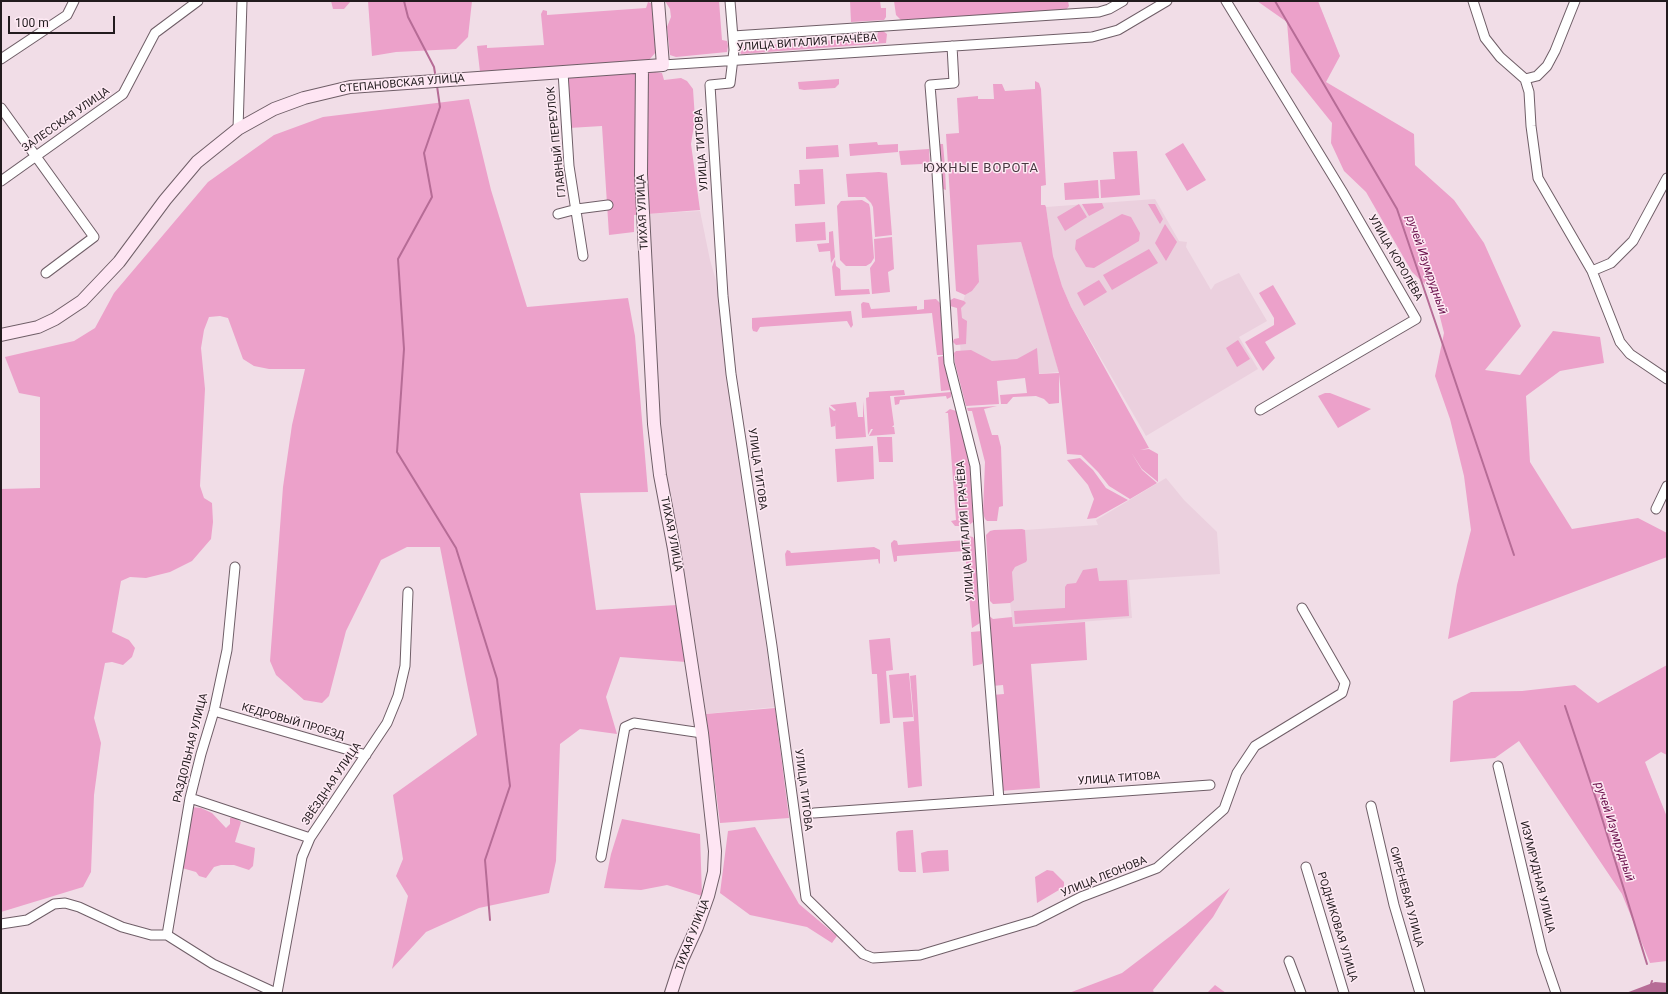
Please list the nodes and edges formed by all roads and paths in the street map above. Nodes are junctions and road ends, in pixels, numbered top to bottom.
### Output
1 (74, 1) edge
2 (242, 1) edge
3 (658, 1) edge
4 (730, 1) edge
5 (1123, 1) edge
6 (1167, 1) edge
7 (1226, 1) edge
8 (1473, 1) edge
9 (1575, 1) edge
10 (193, 3) edge
11 (732, 36) junction
12 (952, 46) junction
13 (1, 60) edge
14 (732, 60) junction
15 (664, 65) junction
16 (642, 67) junction
17 (563, 72) junction
18 (1525, 79) junction
19 (1, 108) edge
20 (238, 129) junction
21 (35, 156) junction
22 (1667, 178) edge
23 (1, 181) edge
24 (608, 205) dead end
25 (576, 209) junction
26 (558, 214) dead end
27 (583, 256) dead end
28 (1592, 271) junction
29 (46, 273) dead end
30 (1, 335) edge
31 (1667, 379) edge
32 (1260, 410) dead end
33 (1667, 486) edge
34 (1656, 509) dead end
35 (235, 567) dead end
36 (408, 592) dead end
37 (1302, 608) dead end
38 (214, 710) junction
39 (702, 733) junction
40 (366, 756) junction
41 (1498, 766) dead end
42 (1210, 785) dead end
43 (190, 798) junction
44 (999, 800) junction
45 (1371, 806) dead end
46 (814, 813) dead end
47 (310, 838) junction
48 (601, 858) dead end
49 (1306, 868) dead end
50 (806, 898) joint
51 (1, 924) edge
52 (166, 935) junction
53 (1289, 961) dead end
54 (276, 993) edge
55 (671, 993) edge
56 (1301, 993) edge
57 (1344, 993) edge
58 (1420, 993) edge
59 (1556, 993) edge

1 - 13 street
2 - 20 street
3 - 15 street
4 - 11 street
5 - 11 street
6 - 12 street, УЛИЦА ВИТАЛИЯ ГРАЧЁВА
7 - 32 street, УЛИЦА КОРОЛЁВА
8 - 18 street
9 - 18 street
10 - 21 street, ЗАЛЕССКАЯ УЛИЦА
11 - 14 street
12 - 14 street, УЛИЦА ВИТАЛИЯ ГРАЧЁВА
12 - 44 street, УЛИЦА ВИТАЛИЯ ГРАЧЁВА
14 - 15 street, УЛИЦА ВИТАЛИЯ ГРАЧЁВА
14 - 50 street, УЛИЦА ТИТОВА
15 - 16 street, СТЕПАНОВСКАЯ УЛИЦА
16 - 17 street, СТЕПАНОВСКАЯ УЛИЦА
16 - 39 street, ТИХАЯ УЛИЦА
17 - 20 street, СТЕПАНОВСКАЯ УЛИЦА
17 - 25 street, ГЛАВНЫЙ ПЕРЕУЛОК
18 - 28 street
19 - 21 street
20 - 30 street, СТЕПАНОВСКАЯ УЛИЦА
21 - 23 street, ЗАЛЕССКАЯ УЛИЦА
21 - 29 street
22 - 28 street
24 - 25 street
25 - 26 street
25 - 27 street, ГЛАВНЫЙ ПЕРЕУЛОК
28 - 31 street
33 - 34 street
35 - 38 street, РАЗДОЛЬНАЯ УЛИЦА
36 - 40 street, ЗВЁЗДНАЯ УЛИЦА
37 - 50 street, УЛИЦА ЛЕОНОВА
38 - 40 street, КЕДРОВЫЙ ПРОЕЗД
38 - 43 street, РАЗДОЛЬНАЯ УЛИЦА
39 - 48 street
39 - 55 street, ТИХАЯ УЛИЦА
40 - 47 street, ЗВЁЗДНАЯ УЛИЦА
41 - 59 street, ИЗУМРУДНАЯ УЛИЦА
42 - 44 street, УЛИЦА ТИТОВА
43 - 47 street
43 - 52 street, РАЗДОЛЬНАЯ УЛИЦА
44 - 46 street, УЛИЦА ТИТОВА
45 - 58 street, СИРЕНЕВАЯ УЛИЦА
47 - 54 street, ЗВЁЗДНАЯ УЛИЦА
49 - 57 street, РОДНИКОВАЯ УЛИЦА
51 - 52 street
52 - 54 street
53 - 56 street

